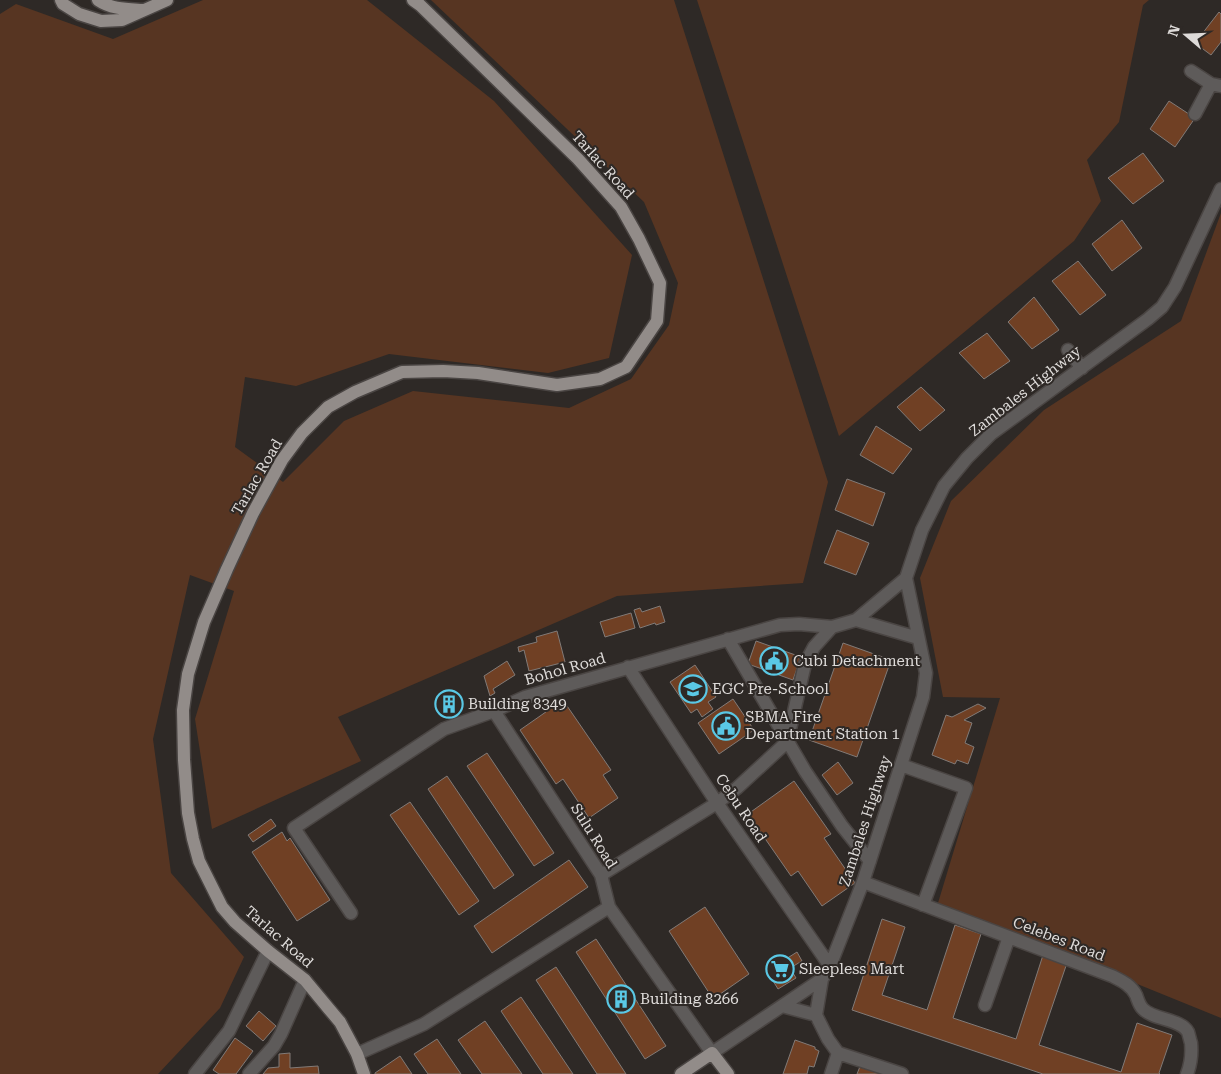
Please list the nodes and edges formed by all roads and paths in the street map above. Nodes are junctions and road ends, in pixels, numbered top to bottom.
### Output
1 (61, 0) edge
2 (98, 0) edge
3 (167, 0) edge
4 (413, 0) edge
5 (145, 10) junction
6 (1191, 71) dead end
7 (1216, 85) edge
8 (1195, 114) dead end
9 (1221, 189) edge
10 (1068, 350) dead end
11 (1082, 368) junction
12 (906, 578) junction
13 (856, 620) junction
14 (832, 626) junction
15 (918, 638) junction
16 (728, 639) junction
17 (628, 668) junction
18 (494, 711) junction
19 (787, 742) junction
20 (901, 765) junction
21 (717, 803) junction
22 (870, 861) junction
23 (602, 875) junction
24 (863, 882) junction
25 (923, 905) junction
26 (609, 907) junction
27 (350, 913) dead end
28 (1009, 937) junction
29 (268, 951) junction
30 (830, 966) junction
31 (822, 979) junction
32 (305, 980) junction
33 (985, 1005) dead end
34 (782, 1006) junction
35 (816, 1015) junction
36 (712, 1053) junction
37 (838, 1053) junction
38 (357, 1054) junction
39 (194, 1074) edge
40 (249, 1074) edge
41 (364, 1074) edge
42 (681, 1074) edge
43 (728, 1074) edge
44 (830, 1074) edge
45 (902, 1074) edge
46 (1187, 1074) edge

1 - 5 main road
2 - 5 main road
3 - 5 main road
4 - 29 main road, Tarlac Road
6 - 7 street
7 - 8 street
9 - 11 street, Zambales Highway
10 - 11 street
11 - 12 street, Zambales Highway
12 - 13 street, Bohol Road
12 - 15 street, Zambales Highway
13 - 14 street, Bohol Road
13 - 15 street
14 - 16 street, Bohol Road
14 - 19 street
15 - 20 street, Zambales Highway
16 - 17 street, Bohol Road
16 - 19 street
17 - 18 street, Bohol Road
17 - 21 street, Cebu Road
18 - 23 street, Sulu Road
18 - 27 street, Bohol Road
19 - 21 street
19 - 22 street
20 - 22 street, Zambales Highway
20 - 25 street
21 - 23 street
21 - 30 street, Cebu Road
22 - 24 street, Zambales Highway
23 - 26 street, Sulu Road
24 - 25 street, Celebes Road
24 - 30 street, Zambales Highway
25 - 28 street, Celebes Road
26 - 36 street, Sulu Road
26 - 38 street
28 - 33 street
28 - 46 street, Celebes Road
29 - 32 main road, Tarlac Road
29 - 39 street
30 - 31 street, Zambales Highway
31 - 34 street, Zambales Highway
31 - 35 street
32 - 38 main road, Tarlac Road
32 - 40 street
34 - 35 street
34 - 36 street, Zambales Highway
35 - 37 street
36 - 42 main road
36 - 43 main road
37 - 44 street
37 - 45 street
38 - 41 main road, Tarlac Road

